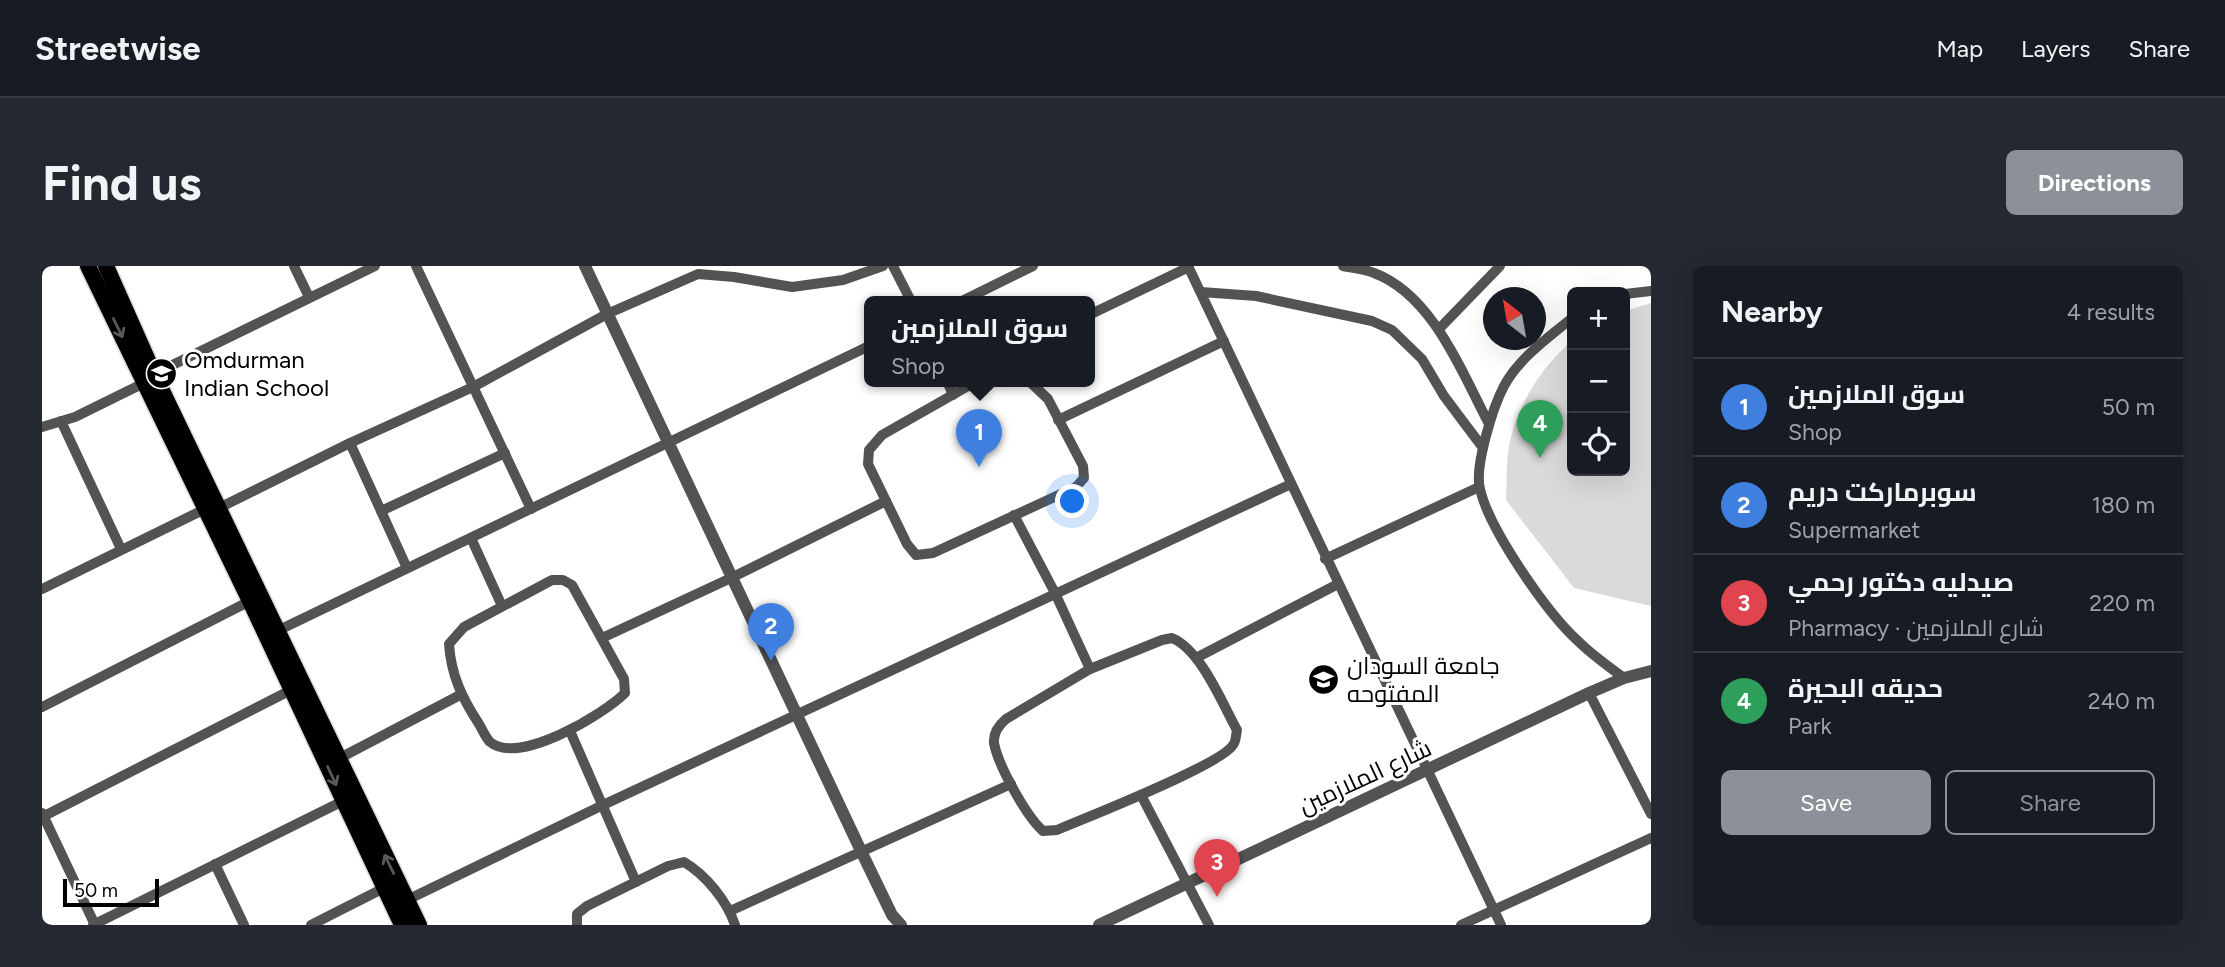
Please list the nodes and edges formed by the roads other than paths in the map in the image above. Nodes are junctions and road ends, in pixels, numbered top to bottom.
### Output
1 (88, 266) edge
2 (106, 266) edge
3 (294, 266) edge
4 (375, 266) edge
5 (416, 266) edge
6 (585, 266) edge
7 (883, 266) edge
8 (893, 266) edge
9 (1033, 266) edge
10 (1343, 266) edge
11 (1500, 266) edge
12 (1188, 267) edge
13 (699, 270) edge
14 (1379, 270) edge
15 (1651, 291) edge
16 (1200, 292) junction
17 (1630, 293) edge
18 (908, 296) edge
19 (972, 296) edge
20 (309, 297) junction
21 (1095, 312) edge
22 (607, 314) junction
23 (1567, 322) edge
24 (1439, 329) junction
25 (1224, 341) junction
26 (864, 348) edge
27 (149, 379) junction
28 (473, 387) junction
29 (950, 387) edge
30 (967, 387) edge
31 (1035, 387) edge
32 (953, 395) junction
33 (1058, 420) junction
34 (61, 421) junction
35 (1489, 424) junction
36 (42, 427) edge
37 (350, 443) junction
38 (669, 443) junction
39 (1483, 448) junction
40 (505, 453) junction
41 (1291, 484) junction
42 (1479, 487) junction
43 (886, 501) junction
44 (212, 508) junction
45 (531, 509) junction
46 (381, 511) junction
47 (1014, 516) junction
48 (471, 538) junction
49 (121, 549) junction
50 (1325, 559) junction
51 (407, 568) junction
52 (732, 578) junction
53 (1338, 584) junction
54 (42, 589) edge
55 (1055, 593) junction
56 (250, 601) junction
57 (502, 606) junction
58 (277, 631) junction
59 (602, 638) junction
60 (1196, 658) junction
61 (1090, 670) junction
62 (1651, 671) edge
63 (1624, 678) junction
64 (291, 690) junction
65 (1589, 693) junction
66 (460, 695) junction
67 (42, 707) edge
68 (797, 714) junction
69 (570, 731) junction
70 (338, 759) junction
71 (1427, 771) junction
72 (1011, 784) junction
73 (1141, 795) junction
74 (343, 801) junction
75 (603, 805) junction
76 (43, 814) edge
77 (1651, 814) edge
78 (1651, 838) edge
79 (862, 853) junction
80 (215, 864) junction
81 (636, 882) junction
82 (1188, 884) junction
83 (384, 888) junction
84 (407, 900) junction
85 (1493, 909) junction
86 (730, 911) junction
87 (896, 922) edge
88 (94, 924) edge
89 (244, 925) edge
90 (311, 925) edge
91 (402, 925) edge
92 (419, 925) edge
93 (577, 925) edge
94 (735, 925) edge
95 (1098, 925) edge
96 (1209, 925) edge
97 (1461, 925) edge
98 (1501, 925) edge

1 -> 27 main road
2 - 27 main road
3 - 20 street
4 - 20 street
5 - 28 street
6 - 22 street
7 - 13 street
8 - 18 street
9 - 19 street
10 - 14 street
11 - 24 street
12 - 16 street
12 - 21 street
13 - 22 street
14 - 24 street
15 - 17 street
16 - 25 street
16 - 39 street
20 - 27 street
22 - 28 street
22 - 38 street
23 - 35 street
24 - 35 street
25 - 33 street
25 - 41 street
26 - 38 street
27 - 34 street
27 - 44 main road
28 - 37 street
28 - 40 street
29 - 32 street
30 - 32 street
31 - 33 street
32 - 43 street
33 - 47 street
34 - 36 street
34 - 49 street
35 - 39 street
37 - 44 street
37 - 46 street
38 - 45 street
38 - 52 street
39 - 42 street
40 - 45 street
40 - 46 street
41 - 50 street
41 - 55 street
42 - 50 street
42 - 63 street
43 - 47 street
43 - 52 street
44 - 49 street
44 - 56 main road
44 - 58 main road
45 - 48 street
46 - 51 street
47 - 55 street
48 - 51 street
48 - 57 street
49 - 54 street
50 - 53 street
51 - 58 street
52 - 59 street
52 - 68 street
53 - 60 street
53 - 71 street
55 - 61 street
55 - 68 street
56 - 64 main road
56 - 67 street
57 - 59 street
57 - 66 street
58 - 70 main road
59 - 69 street
60 - 61 street
60 - 73 street
61 - 72 street
62 - 63 street, شارع الملازمين
63 - 65 street, شارع الملازمين
64 -> 74 main road
64 - 76 street
65 - 71 street, شارع الملازمين
65 - 77 street
66 - 69 street
66 - 70 street
68 - 75 street
68 - 79 street
69 - 75 street
84 -> 70 main road
71 - 82 street, شارع الملازمين
71 - 85 street
72 - 73 street
72 - 79 street
73 - 82 street
74 - 80 street
74 - 83 main road
75 - 81 street
75 - 84 street
76 - 88 street
78 - 85 street
79 - 86 street
79 - 87 street
80 - 88 street
80 - 89 street
81 - 86 street
81 - 93 street
82 - 95 street, شارع الملازمين
82 - 96 street
83 - 90 street
83 - 91 main road
84 - 92 main road
85 - 97 street
85 - 98 street
86 - 94 street

